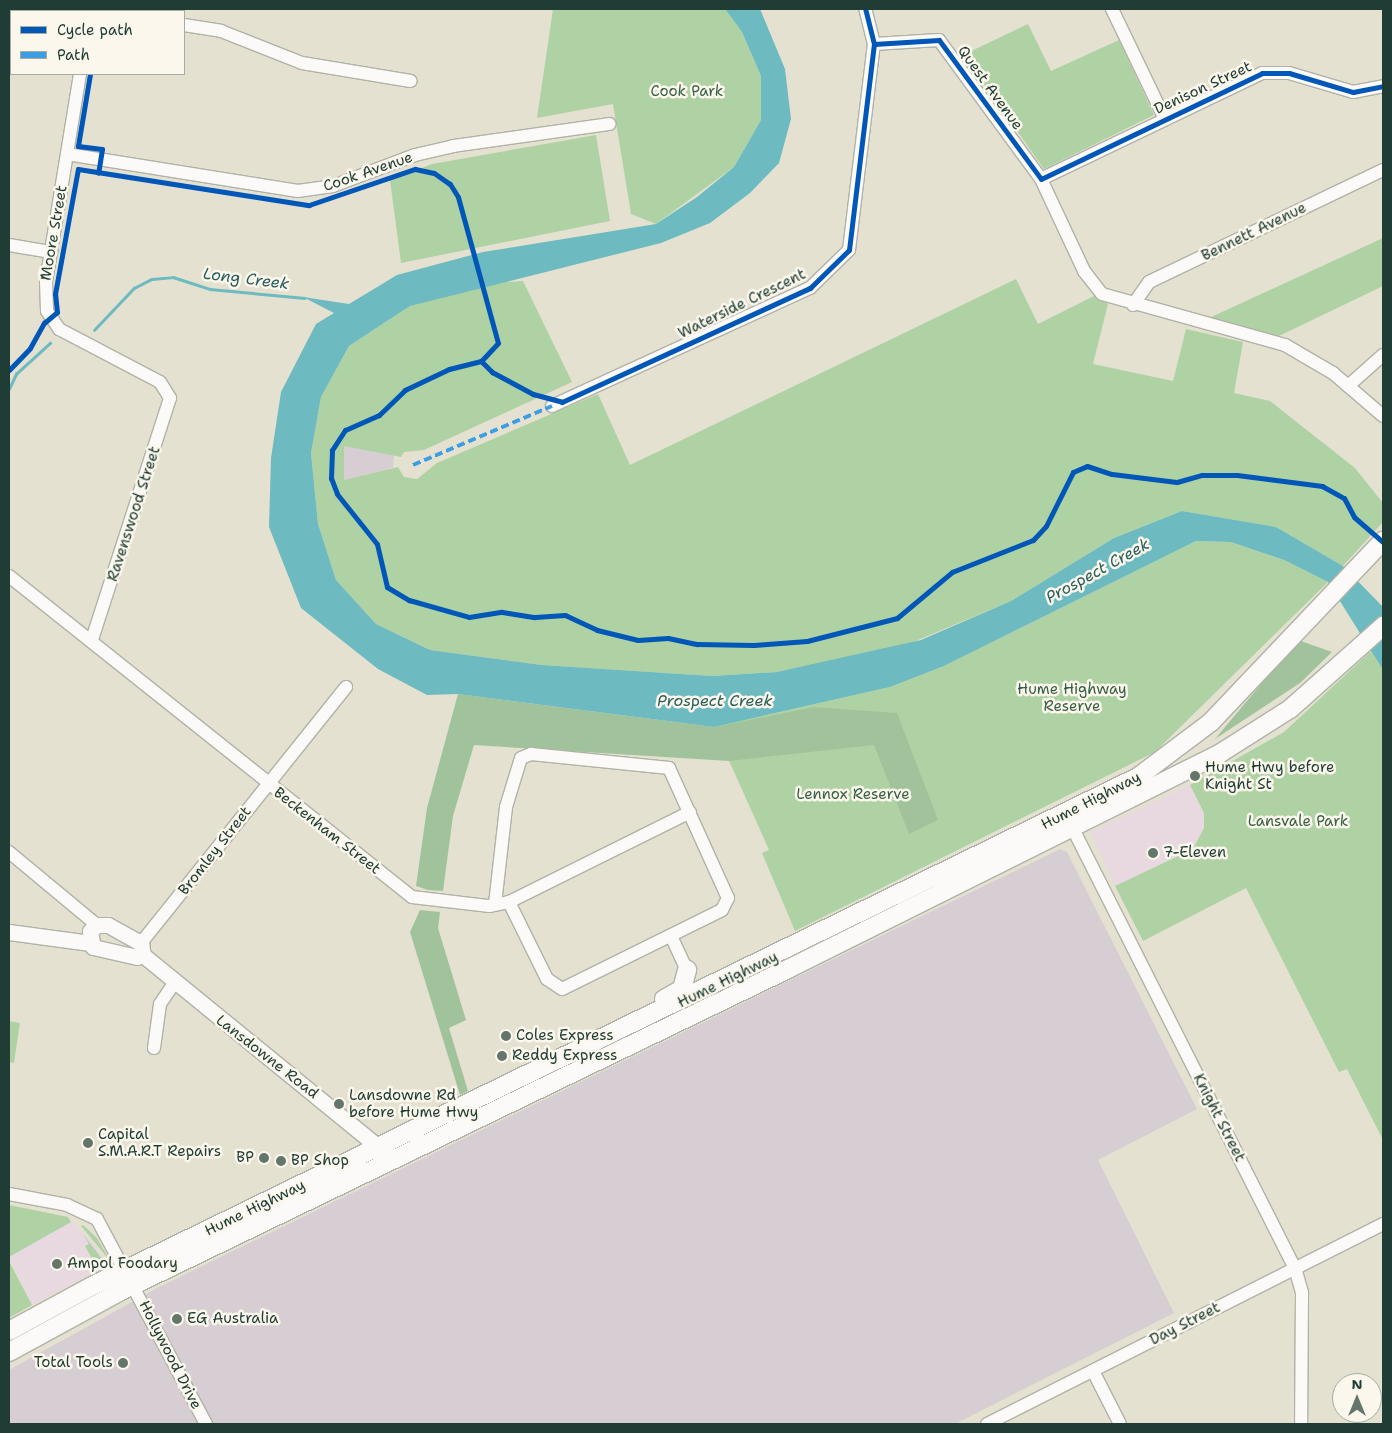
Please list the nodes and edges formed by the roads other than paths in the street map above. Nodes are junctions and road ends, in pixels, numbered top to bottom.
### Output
1 (865, 9) edge
2 (1112, 9) edge
3 (185, 26) edge
4 (874, 44) junction
5 (80, 75) edge
6 (411, 81) dead end
7 (1383, 86) edge
8 (1165, 119) junction
9 (609, 124) dead end
10 (67, 154) junction
11 (1383, 170) edge
12 (1041, 179) junction
13 (9, 245) edge
14 (51, 252) junction
15 (1133, 305) junction
16 (1383, 355) edge
17 (165, 386) joint
18 (1348, 386) junction
19 (552, 406) dead end
20 (1383, 416) edge
21 (1383, 541) edge
22 (9, 576) edge
23 (1383, 626) edge
24 (91, 642) junction
25 (346, 688) dead end
26 (267, 784) junction
27 (690, 812) junction
28 (1072, 827) junction
29 (9, 852) edge
30 (509, 902) junction
31 (494, 904) junction
32 (97, 925) junction
33 (9, 932) edge
34 (671, 936) junction
35 (90, 943) junction
36 (142, 949) junction
37 (687, 970) junction
38 (174, 983) junction
39 (717, 985) junction
40 (618, 1034) junction
41 (154, 1048) dead end
42 (382, 1157) junction
43 (9, 1194) edge
44 (1383, 1224) edge
45 (1295, 1268) junction
46 (127, 1269) junction
47 (135, 1285) junction
48 (9, 1331) edge
49 (9, 1352) edge
50 (1093, 1370) junction
51 (206, 1424) edge
52 (987, 1424) edge
53 (1120, 1424) edge
54 (1301, 1424) edge

1 - 4 street, Waterside Crescent
2 - 8 street
3 - 6 street
4 - 12 street, Quest Avenue
4 - 19 street, Waterside Crescent
5 - 10 street, Moore Street
7 - 8 street, Denison Street
8 - 12 street, Denison Street
9 - 10 street, Cook Avenue
10 - 14 street, Moore Street
11 - 15 street, Bennett Avenue
12 - 15 street, Quest Avenue
13 - 14 street
14 - 17 street, Moore Street
15 - 18 street, Quest Avenue
16 - 18 street
17 - 24 street, Ravenswood Street
18 - 20 street, Quest Avenue
21 - 39 highway, Hume Highway
22 - 24 street, Beckenham Street
23 - 28 highway, Hume Highway
24 - 26 street, Beckenham Street
25 - 26 street, Bromley Street
26 - 31 street, Beckenham Street
26 - 36 street, Bromley Street
27 - 30 street, Beckenham Street
27 - 31 street
27 - 34 street
28 - 42 highway, Hume Highway
28 - 45 street, Knight Street
29 - 32 street
30 - 31 street, Beckenham Street
30 - 34 street
32 - 35 main road
32 - 36 main road, Lansdowne Road
33 - 35 main road
34 - 37 street
35 - 36 main road
36 - 38 main road, Lansdowne Road
37 - 39 highway
37 - 40 highway
38 - 41 street
38 - 42 main road, Lansdowne Road
39 - 40 highway, Hume Highway
40 - 42 highway, Hume Highway
42 - 46 highway, Hume Highway
42 - 47 highway, Hume Highway
43 - 46 street, Hollywood Drive
44 - 45 street, Day Street
45 - 50 street, Day Street
45 - 54 street, Knight Street
46 - 47 street, Hollywood Drive
46 - 48 highway, Hume Highway
47 - 49 highway, Hume Highway
47 - 51 street, Hollywood Drive
50 - 52 street, Day Street
50 - 53 street

